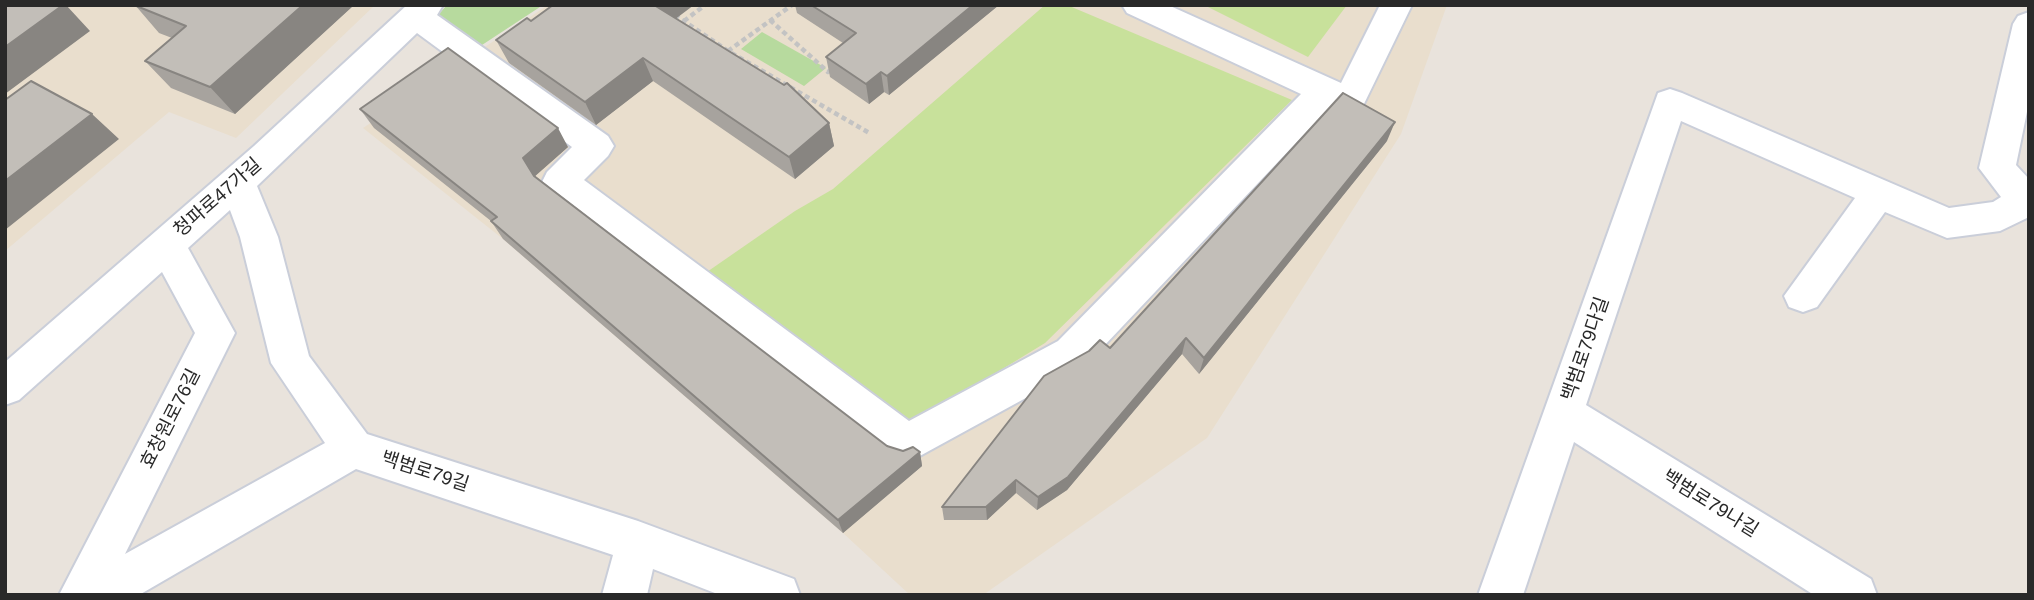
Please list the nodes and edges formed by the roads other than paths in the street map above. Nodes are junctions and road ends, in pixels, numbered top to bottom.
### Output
1 (1138, 5) edge
2 (1396, 5) edge
3 (421, 11) edge
4 (2029, 24) edge
5 (1325, 90) junction
6 (237, 180) junction
7 (1880, 193) junction
8 (2027, 201) edge
9 (166, 244) junction
10 (1803, 296) dead end
11 (5, 387) edge
12 (1564, 413) junction
13 (354, 449) junction
14 (638, 542) junction
15 (81, 595) edge
16 (96, 595) edge
17 (624, 595) edge
18 (778, 595) edge
19 (1500, 595) edge
20 (1855, 595) edge

1 - 5 street
2 - 5 street
3 - 5 street
3 - 6 street, 청파로47가길
4 - 8 street
6 - 9 street, 청파로47가길
6 - 13 street
7 - 8 street
7 - 10 street
7 - 12 street, 백범로79다길
9 - 11 street, 청파로47가길
9 - 15 street, 효창원로76길
12 - 19 street, 백범로79다길
12 - 20 street, 백범로79나길
13 - 14 street, 백범로79길
13 - 16 street
14 - 17 street
14 - 18 street, 백범로79길

